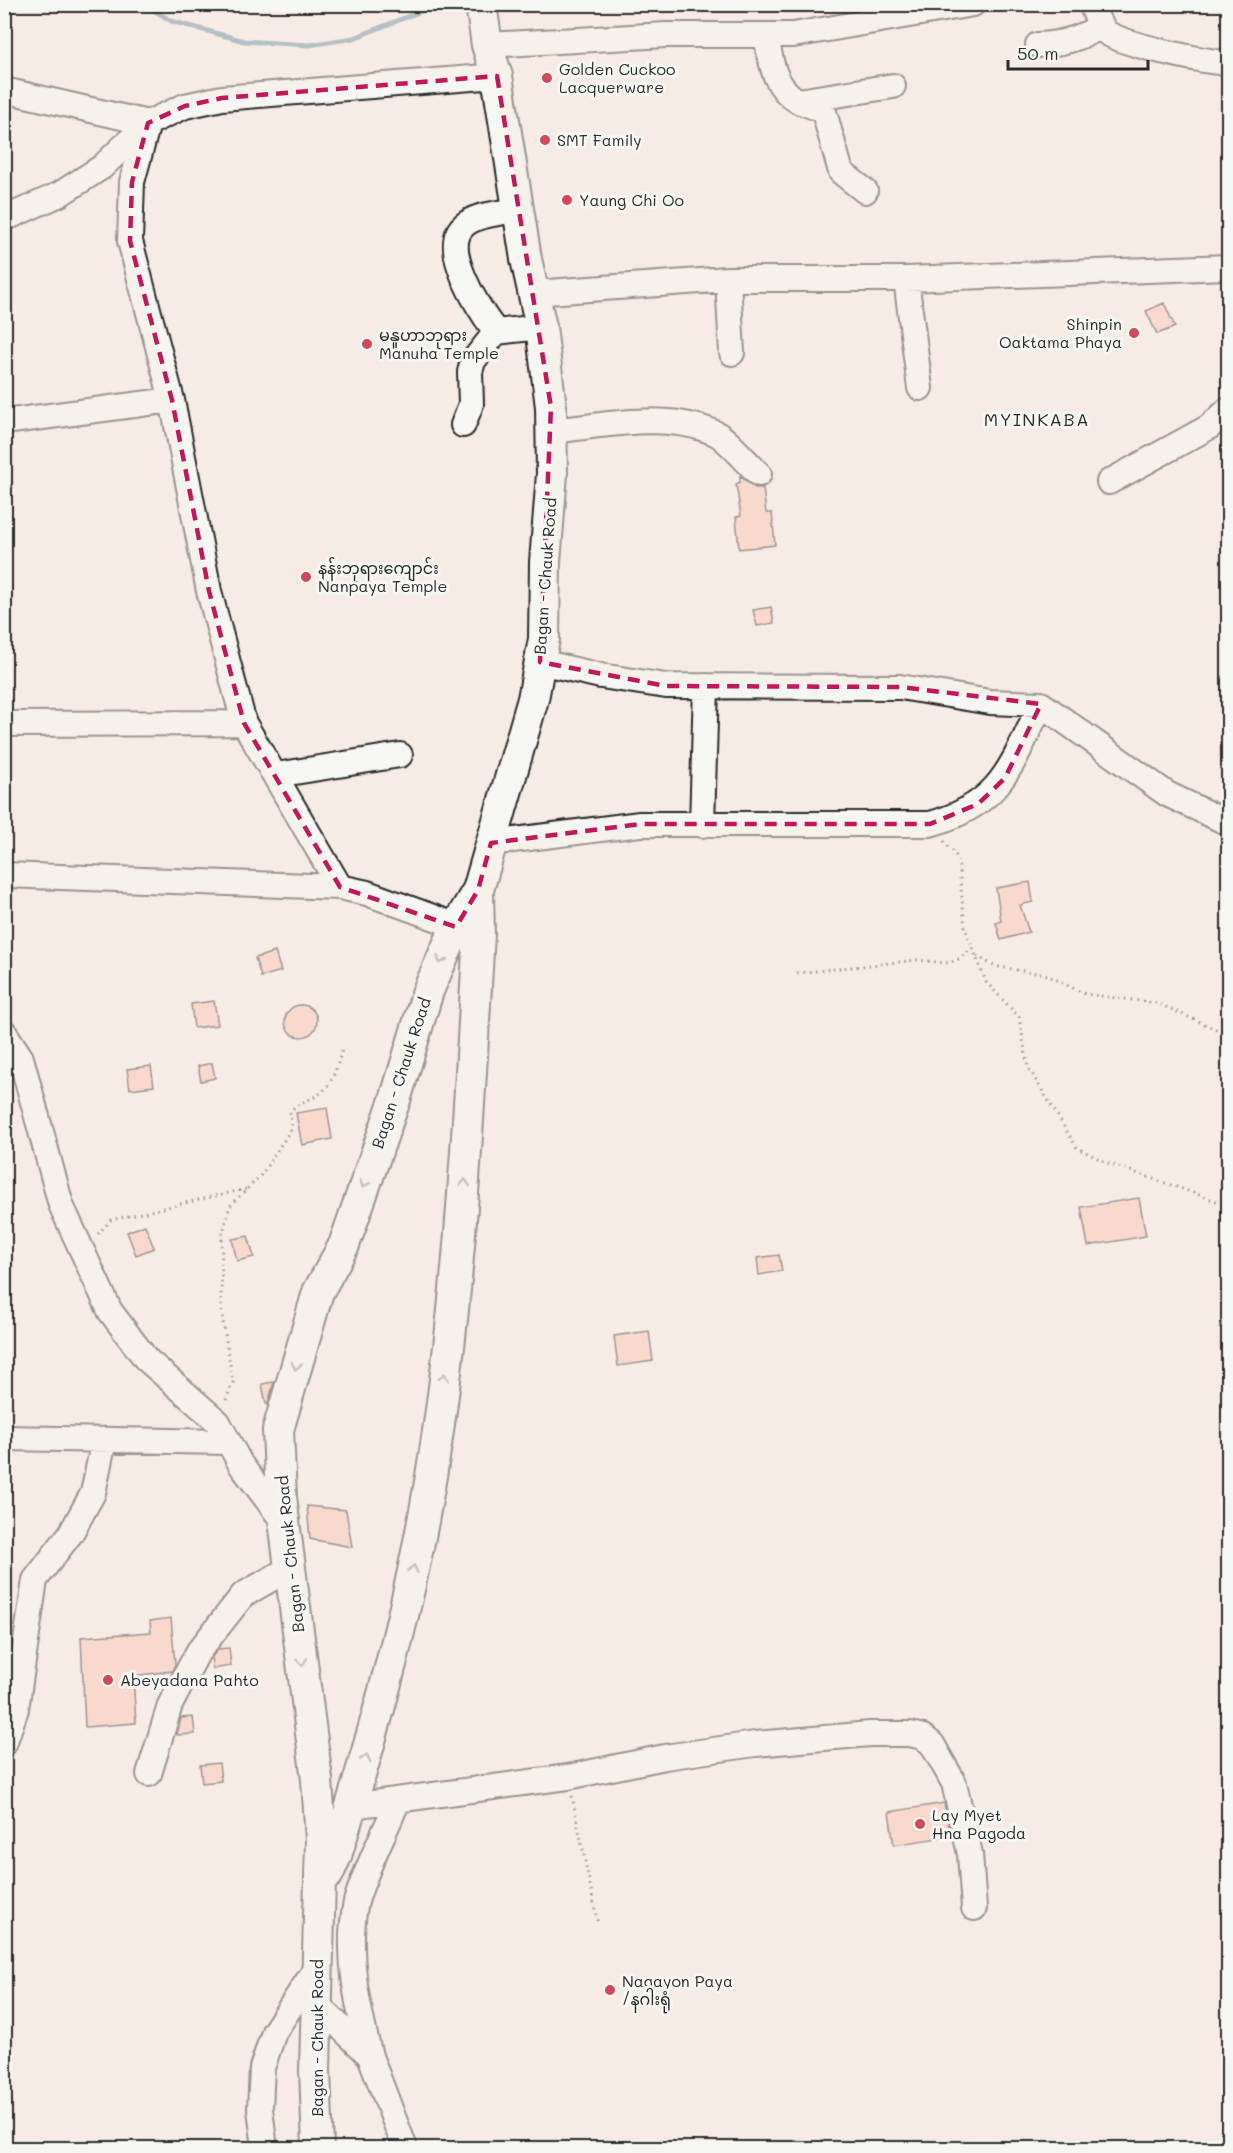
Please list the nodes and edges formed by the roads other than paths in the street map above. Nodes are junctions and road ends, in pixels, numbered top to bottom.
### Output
1 (973, 4) edge
2 (1091, 4) edge
3 (481, 6) edge
4 (1102, 26) junction
5 (766, 36) junction
6 (487, 45) junction
7 (1038, 45) dead end
8 (1228, 63) edge
9 (497, 76) junction
10 (893, 86) dead end
11 (4, 90) edge
12 (798, 100) junction
13 (148, 123) junction
14 (865, 191) dead end
15 (518, 210) junction
16 (4, 219) edge
17 (1228, 267) edge
18 (728, 279) junction
19 (906, 279) junction
20 (534, 293) junction
21 (541, 327) junction
22 (496, 332) junction
23 (732, 353) dead end
24 (920, 388) dead end
25 (172, 400) junction
26 (1228, 410) edge
27 (4, 422) edge
28 (463, 425) dead end
29 (551, 431) junction
30 (759, 474) dead end
31 (1109, 482) dead end
32 (540, 662) junction
33 (706, 686) junction
34 (1041, 704) junction
35 (244, 723) junction
36 (4, 724) edge
37 (400, 755) dead end
38 (276, 776) junction
39 (1228, 823) edge
40 (702, 825) junction
41 (491, 843) junction
42 (4, 875) edge
43 (340, 887) junction
44 (467, 930) junction
45 (4, 1032) edge
46 (223, 1432) junction
47 (4, 1438) edge
48 (104, 1440) junction
49 (283, 1521) junction
50 (290, 1568) junction
51 (4, 1744) edge
52 (149, 1774) dead end
53 (398, 1800) junction
54 (351, 1806) junction
55 (320, 1893) junction
56 (974, 1908) dead end
57 (317, 1967) junction
58 (316, 2002) junction
59 (370, 2056) junction
60 (265, 2148) edge
61 (318, 2148) edge
62 (405, 2148) edge

1 - 5 street
2 - 4 street
3 - 6 main road, Bagan - Chauk Road
4 - 7 street
4 - 8 street
5 - 6 street
5 - 12 street
6 - 9 main road, Bagan - Chauk Road
9 - 13 street
9 - 15 main road, Bagan - Chauk Road
10 - 12 street
11 - 13 street
12 - 14 street
13 - 16 street
13 - 25 street
15 - 20 main road, Bagan - Chauk Road
15 - 22 street
17 - 19 street
18 - 19 street
18 - 20 street
18 - 23 street
19 - 24 street
20 - 21 main road, Bagan - Chauk Road
21 - 22 street
21 - 29 main road, Bagan - Chauk Road
22 - 28 street
25 - 27 street
25 - 35 street
26 - 31 street
29 - 30 street
29 - 32 main road, Bagan - Chauk Road
32 - 33 street
32 - 41 main road, Bagan - Chauk Road
33 - 34 street
33 - 40 street
34 - 39 street
34 - 40 street
35 - 36 street
35 - 38 street
37 - 38 street
38 - 43 street
40 - 41 street
41 - 44 main road, Bagan - Chauk Road
42 - 43 street
43 - 44 street
44 -> 49 main road, Bagan - Chauk Road
54 -> 44 main road, Bagan - Chauk Road
45 - 46 street
46 - 48 street
46 - 49 street
47 - 48 street
48 - 51 street
49 - 50 main road, Bagan - Chauk Road
50 - 52 street
50 -> 55 main road, Bagan - Chauk Road
53 - 54 street
53 - 56 street
53 - 59 street
54 - 55 main road, Bagan - Chauk Road
55 - 57 main road, Bagan - Chauk Road
57 - 58 main road, Bagan - Chauk Road
57 - 60 street
58 - 59 street
58 - 61 main road, Bagan - Chauk Road
59 - 62 street

